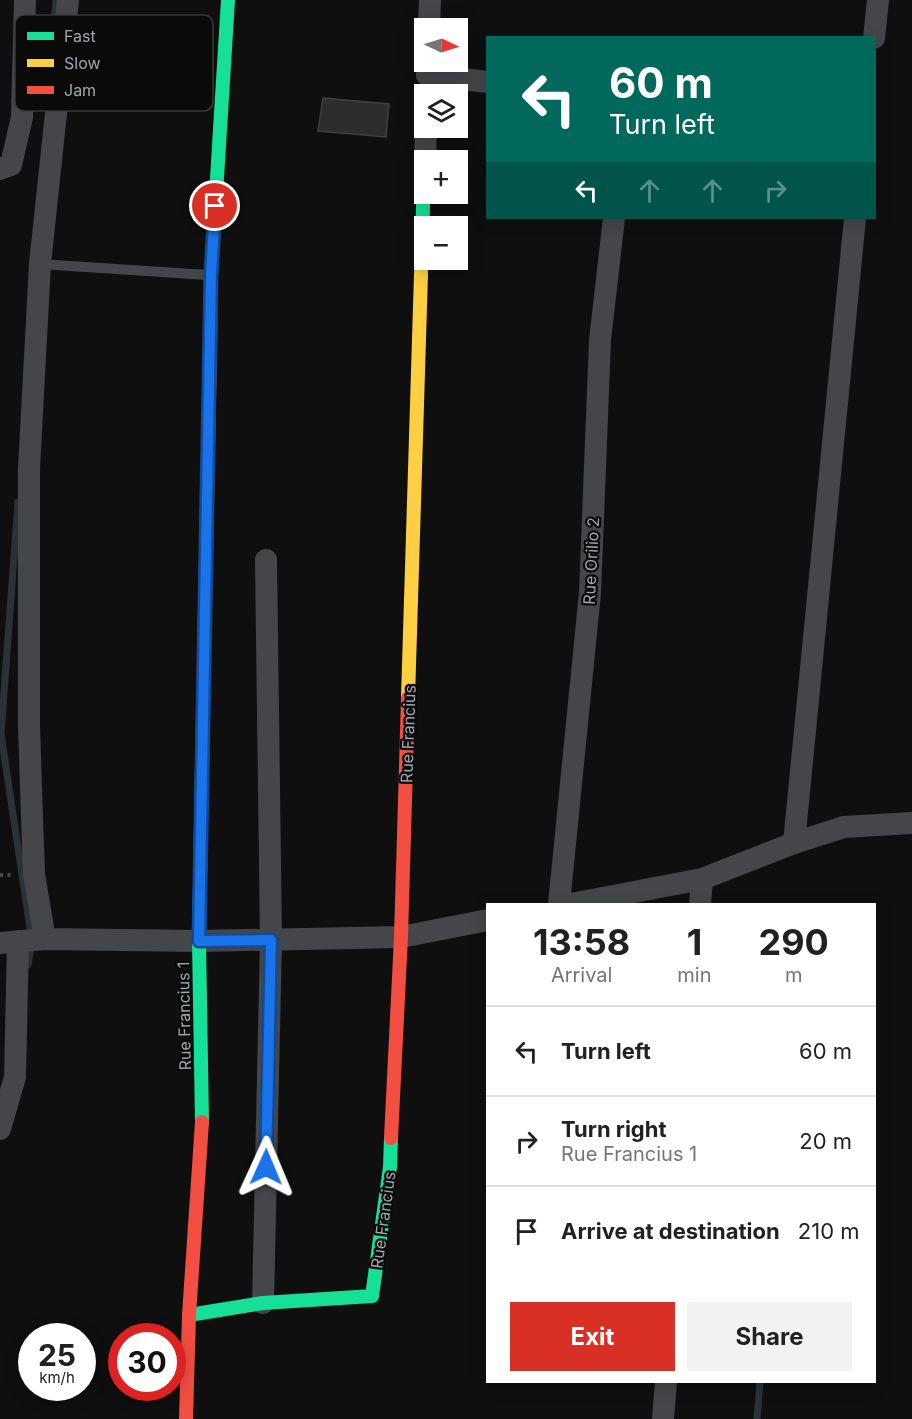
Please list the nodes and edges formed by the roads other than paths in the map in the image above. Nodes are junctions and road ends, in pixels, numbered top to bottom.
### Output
1 (25, 0) edge
2 (68, 0) edge
3 (228, 0) edge
4 (430, 0) edge
5 (878, 0) edge
6 (25, 15) edge
7 (66, 15) edge
8 (429, 18) edge
9 (874, 36) edge
10 (427, 77) edge
11 (486, 82) edge
12 (22, 111) edge
13 (56, 111) edge
14 (0, 169) edge
15 (423, 204) edge
16 (614, 219) edge
17 (855, 219) edge
18 (40, 264) junction
19 (211, 275) junction
20 (266, 560) dead end
21 (912, 823) edge
22 (794, 843) junction
23 (702, 879) junction
24 (559, 903) edge
25 (576, 903) edge
26 (700, 903) edge
27 (486, 920) edge
28 (401, 937) junction
29 (45, 939) junction
30 (271, 940) junction
31 (199, 941) junction
32 (9, 942) edge
33 (0, 1128) edge
34 (263, 1303) junction
35 (189, 1315) junction
36 (666, 1383) edge
37 (186, 1419) edge
38 (663, 1419) edge

1 - 6 street
2 - 7 street
3 - 19 street, Rue Francius 1
4 - 8 street
5 - 9 street
10 - 11 street
12 - 14 street
13 - 18 street
15 - 28 street, Rue Francius
16 - 24 street, Rue Orilio 2
17 - 22 street
18 - 19 lane
18 - 29 street
19 - 31 street, Rue Francius 1
20 - 30 street
21 - 22 street
22 - 23 street
23 - 25 street
23 - 26 street
27 - 28 street
28 - 30 street
28 - 34 street, Rue Francius
29 - 31 street
29 - 32 street
30 - 31 street
30 - 34 street
31 - 35 street, Rue Francius 1
32 - 33 street
34 - 35 street
35 - 37 street, Rue Francius 1
36 - 38 street

